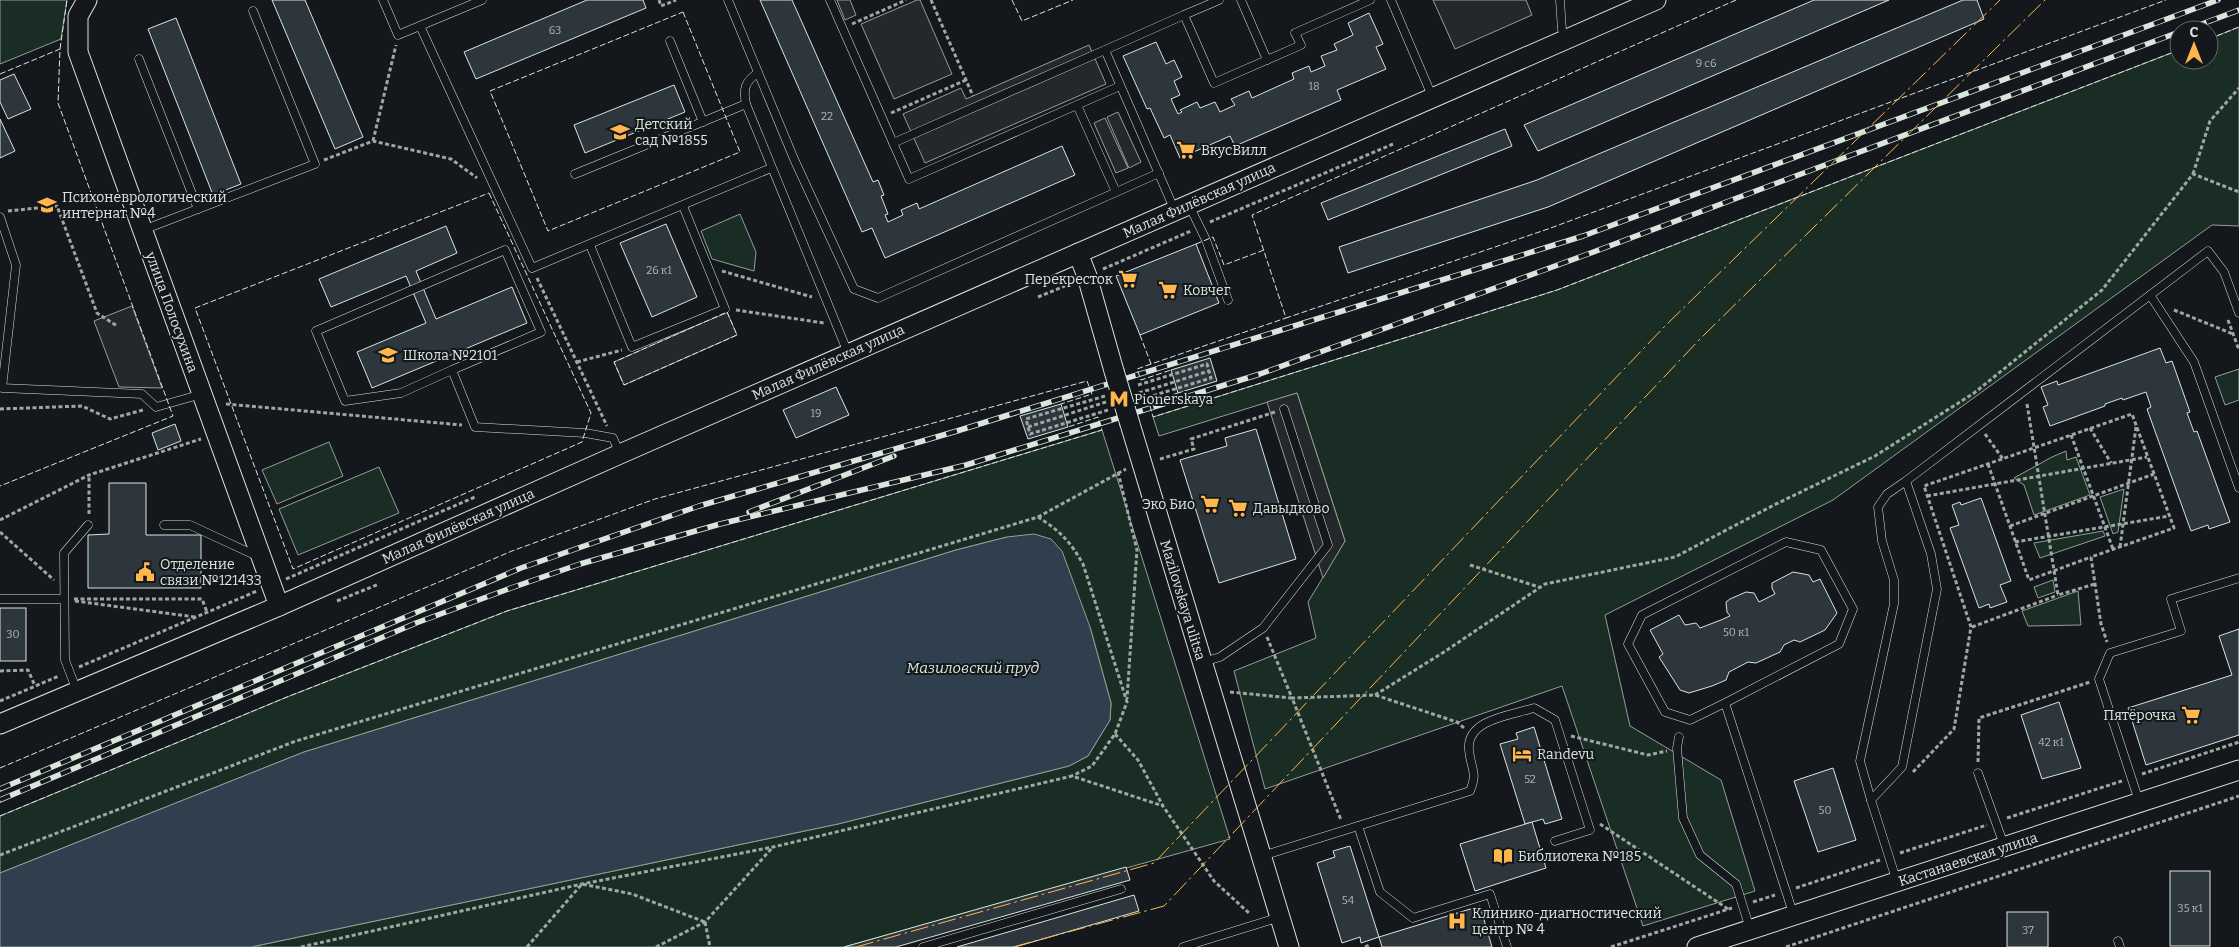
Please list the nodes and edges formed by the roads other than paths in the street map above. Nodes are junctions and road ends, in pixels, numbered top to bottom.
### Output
1 (383, 0) edge
2 (482, 0) edge
3 (728, 0) edge
4 (830, 0) edge
5 (1219, 0) edge
6 (1241, 0) edge
7 (1370, 0) edge
8 (1391, 0) edge
9 (1560, 0) edge
10 (1656, 0) edge
11 (82, 8) edge
12 (253, 11) dead end
13 (1184, 15) junction
14 (420, 26) junction
15 (1566, 39) junction
16 (670, 41) dead end
17 (1105, 50) junction
18 (139, 59) dead end
19 (1267, 60) junction
20 (758, 73) junction
21 (1120, 86) junction
22 (1432, 96) junction
23 (746, 104) junction
24 (1078, 105) junction
25 (703, 122) junction
26 (893, 143) junction
27 (771, 168) junction
28 (1159, 173) junction
29 (575, 174) dead end
30 (1116, 192) junction
31 (683, 206) junction
32 (1182, 208) junction
33 (198, 209) junction
34 (0, 217) edge
35 (143, 230) junction
36 (590, 245) junction
37 (1078, 253) junction
38 (2150, 295) junction
39 (1228, 300) dead end
40 (2239, 313) edge
41 (848, 353) junction
42 (452, 370) junction
43 (1, 388) edge
44 (202, 394) junction
45 (1284, 409) road end
46 (620, 454) junction
47 (1906, 481) junction
48 (2239, 488) edge
49 (88, 524) road end
50 (164, 525) dead end
51 (261, 558) junction
52 (2239, 578) edge
53 (0, 599) edge
54 (64, 599) junction
55 (279, 606) junction
56 (1202, 662) junction
57 (77, 691) junction
58 (1725, 703) junction
59 (0, 724) edge
60 (1679, 737) dead end
61 (2239, 770) edge
62 (1978, 773) road end
63 (1871, 800) junction
64 (2140, 803) junction
65 (1358, 826) junction
66 (1555, 841) dead end
67 (2005, 847) junction
68 (1262, 856) junction
69 (1897, 882) junction
70 (1121, 889) dead end
71 (1794, 916) junction
72 (1280, 917) junction
73 (1750, 930) junction
74 (1201, 944) edge
75 (924, 947) edge
76 (1183, 947) edge
77 (1289, 947) edge
78 (1507, 947) edge
79 (1697, 947) edge

1 - 14 lane
2 - 14 lane
3 - 20 lane
4 - 26 lane
5 - 13 lane
6 - 19 lane
7 - 19 lane
8 - 22 lane
9 - 15 lane
10 - 15 street, Малая Филёвская улица
11 - 35 street, улица Полосухина
12 - 33 lane
13 - 17 lane
13 - 19 lane
14 - 36 lane
15 - 22 street, Малая Филёвская улица
16 - 25 lane
17 - 21 lane
17 - 26 lane
18 - 33 lane
20 - 23 lane
20 - 30 lane
21 - 24 lane
21 - 28 lane
22 - 32 street, Малая Филёвская улица
23 - 25 lane
23 - 27 lane
24 - 26 lane
24 - 30 lane
25 - 29 lane
27 - 31 lane
27 - 41 lane
28 - 30 lane
28 - 32 lane
31 - 36 lane
31 - 36 lane
32 - 37 street, Малая Филёвская улица
32 - 39 lane
33 - 35 lane
34 - 43 lane
35 - 44 street, улица Полосухина
37 - 41 street, Малая Филёвская улица
37 - 56 street, Mazilovskaya ulitsa, bridge
38 - 40 lane
38 - 47 lane
38 - 48 lane
41 - 46 street, Малая Филёвская улица
42 - 42 lane
42 - 46 lane
43 - 44 lane
44 - 51 street, улица Полосухина
45 - 56 lane
46 - 55 street, Малая Филёвская улица
47 - 63 lane
47 - 63 lane
49 - 54 lane
50 - 51 lane
51 - 55 street, улица Полосухина
52 - 64 lane
53 - 54 lane
54 - 57 lane
55 - 57 street, Малая Филёвская улица
56 - 68 street, Mazilovskaya ulitsa
57 - 59 street, Малая Филёвская улица
58 - 58 lane
58 - 71 lane
60 - 73 lane
61 - 64 street, Кастанаевская улица
62 - 67 lane
63 - 69 lane
64 - 67 street, Кастанаевская улица
65 - 66 lane
65 - 68 lane
65 - 78 lane
67 - 69 street, Кастанаевская улица
68 - 72 street, Mazilovskaya ulitsa
69 - 71 street, Кастанаевская улица
70 - 75 lane
71 - 73 street, Кастанаевская улица
72 - 74 lane
72 - 77 street, Mazilovskaya ulitsa
73 - 79 street, Кастанаевская улица
74 - 76 lane

